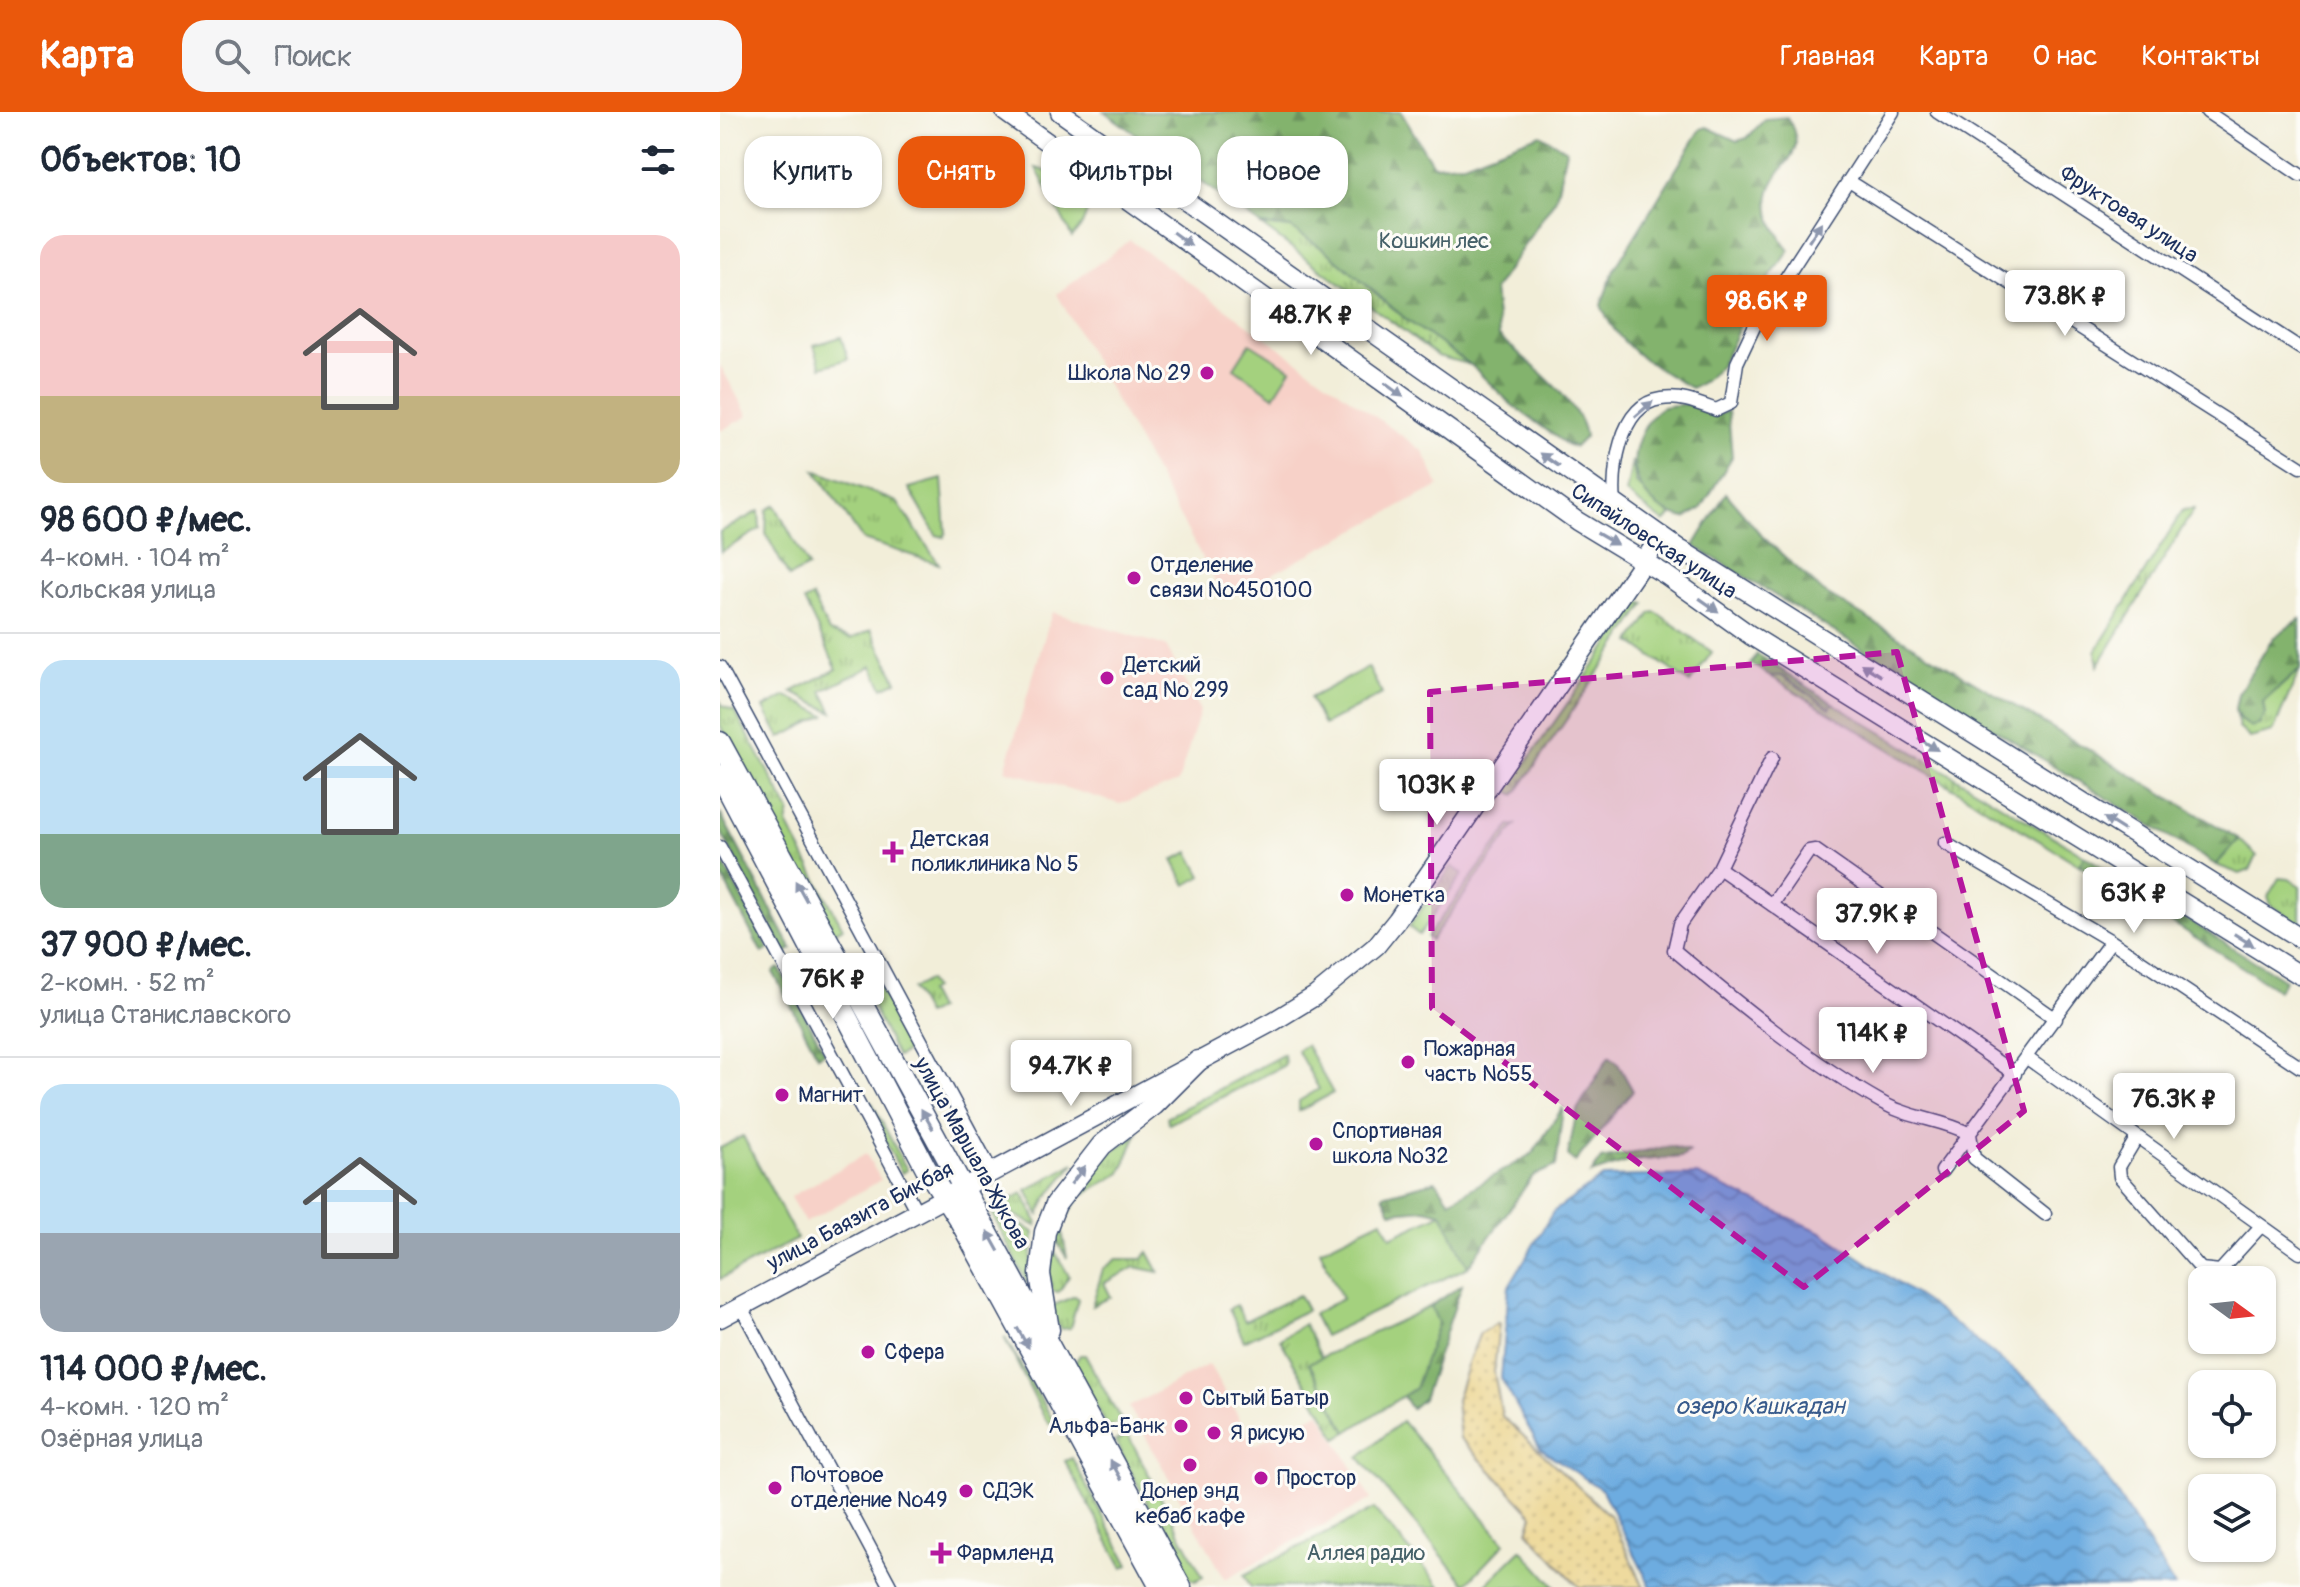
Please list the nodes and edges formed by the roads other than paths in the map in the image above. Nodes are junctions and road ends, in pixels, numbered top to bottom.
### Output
1 (1005, 112) edge
2 (1060, 112) edge
3 (1893, 112) edge
4 (1937, 112) edge
5 (2207, 112) edge
6 (2300, 175) edge
7 (1849, 181) junction
8 (2300, 348) edge
9 (2300, 467) edge
10 (1615, 506) junction
11 (1661, 536) junction
12 (1644, 562) junction
13 (720, 667) edge
14 (720, 742) edge
15 (1772, 758) dead end
16 (720, 775) edge
17 (1945, 843) dead end
18 (720, 847) edge
19 (1719, 868) junction
20 (2234, 899) junction
21 (1772, 905) junction
22 (2216, 922) junction
23 (2300, 938) edge
24 (2111, 941) junction
25 (2300, 975) edge
26 (2056, 1019) junction
27 (2027, 1058) junction
28 (1198, 1061) junction
29 (2300, 1067) edge
30 (2015, 1074) junction
31 (1970, 1134) junction
32 (2137, 1137) junction
33 (1942, 1171) dead end
34 (992, 1172) junction
35 (964, 1187) junction
36 (944, 1197) junction
37 (917, 1212) junction
38 (2045, 1214) dead end
39 (2261, 1226) junction
40 (2300, 1253) edge
41 (741, 1307) junction
42 (720, 1318) edge
43 (1055, 1354) junction
44 (891, 1587) edge
45 (1160, 1587) edge
46 (1181, 1587) edge

1 -> 12 main road, Сипайловская улица
10 -> 2 main road, Сипайловская улица
3 - 7 street
4 - 8 street, Фруктовая улица
5 - 6 street
7 - 9 street
10 -> 7 street
10 - 11 main road, Сипайловская улица
11 - 12 main road, улица Баязита Бикбая
20 -> 11 main road, Сипайловская улица
12 -> 22 main road, Сипайловская улица
12 - 28 main road, улица Баязита Бикбая
13 - 34 street
35 -> 14 main road, улица Маршала Жукова
15 - 19 street
16 - 36 main road, улица Маршала Жукова
17 - 24 street
18 - 37 street
19 - 21 street
19 - 31 street
20 - 22 main road
20 - 23 main road, Сипайловская улица
21 - 26 street
21 - 30 street
22 -> 25 main road, Сипайловская улица
24 - 26 street
24 - 29 street
26 - 27 street
27 - 30 street
27 - 32 street
28 - 34 main road, улица Баязита Бикбая
43 -> 28 main road
30 - 31 street
31 - 33 street
31 - 38 street
32 - 39 street
32 - 39 street
34 - 35 main road, улица Баязита Бикбая
35 - 36 main road, улица Баязита Бикбая
43 -> 35 main road, улица Маршала Жукова
36 - 37 main road, улица Баязита Бикбая
36 -> 45 main road, улица Маршала Жукова
37 - 41 main road, улица Баязита Бикбая
39 - 40 street
41 - 42 main road, улица Баязита Бикбая
41 - 44 street
46 -> 43 main road, улица Маршала Жукова

